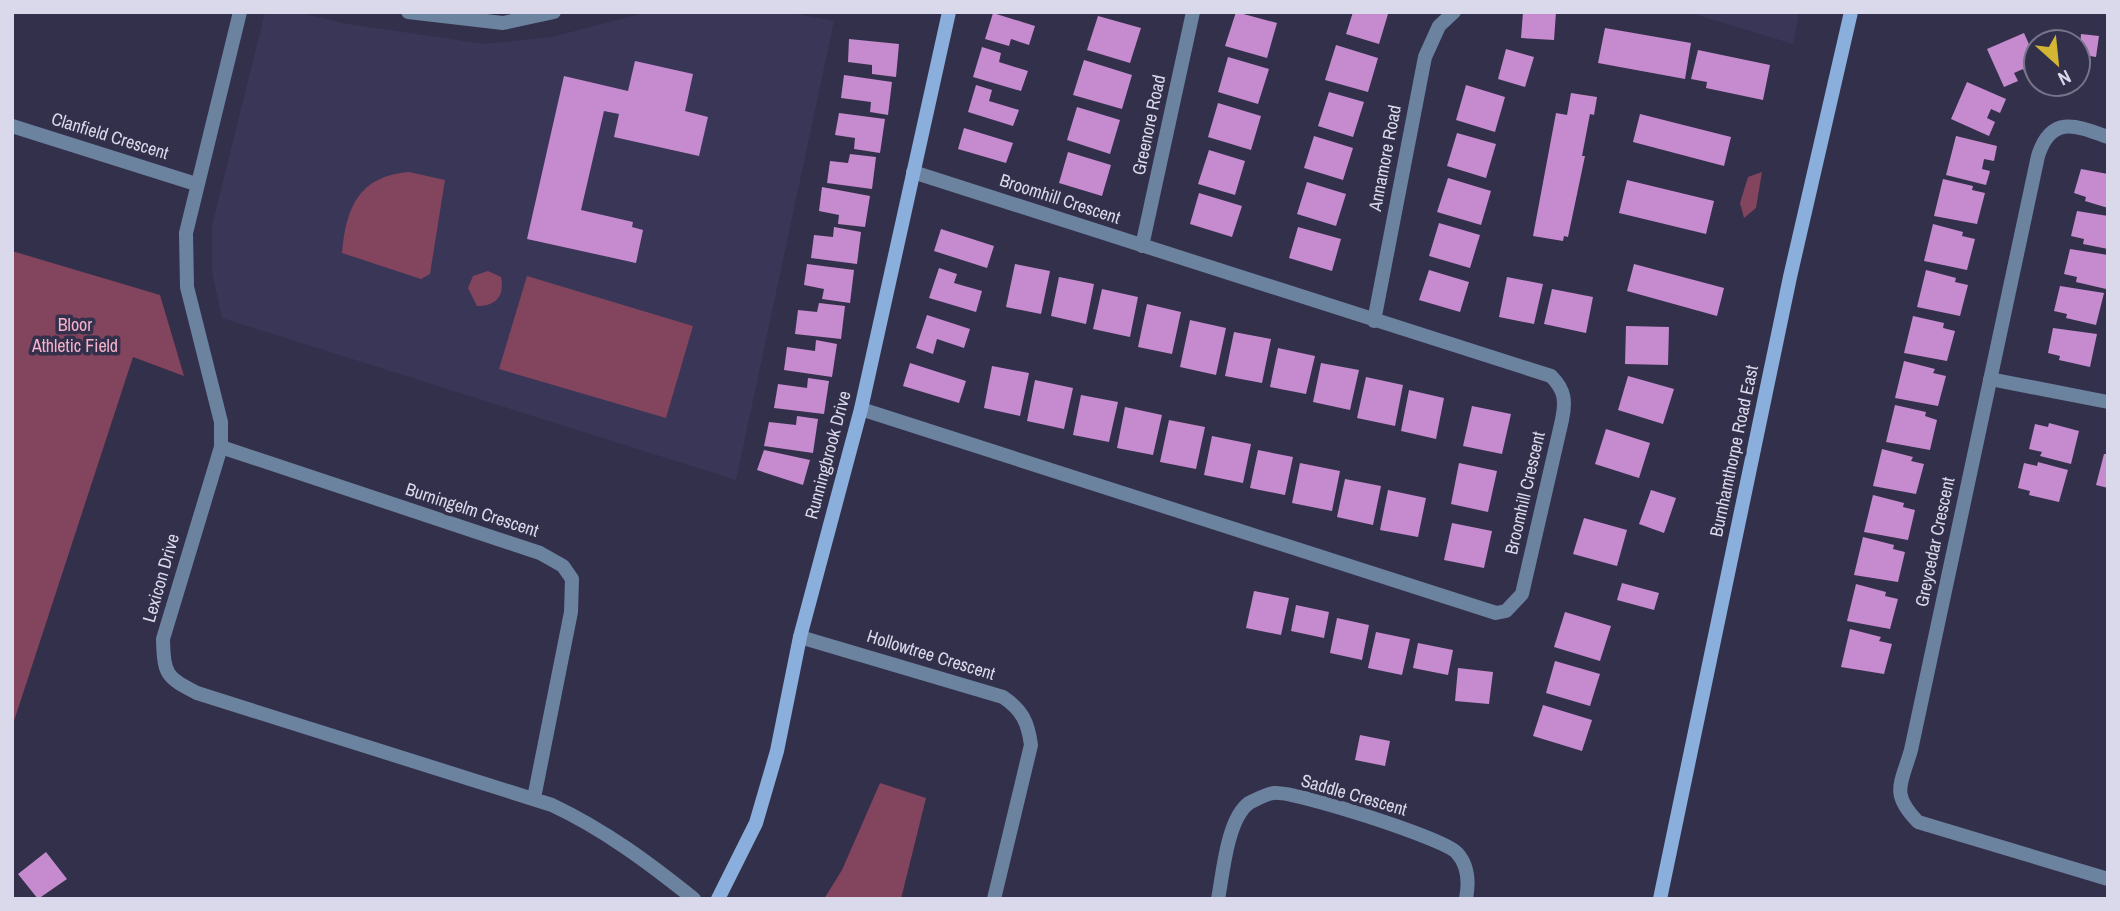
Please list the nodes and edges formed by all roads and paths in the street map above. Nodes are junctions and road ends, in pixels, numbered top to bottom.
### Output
1 (240, 12) edge
2 (408, 12) edge
3 (554, 12) edge
4 (948, 12) edge
5 (1193, 12) edge
6 (1454, 12) edge
7 (1851, 12) edge
8 (12, 126) edge
9 (2108, 137) edge
10 (913, 172) junction
11 (196, 184) junction
12 (1142, 246) junction
13 (1374, 320) junction
14 (1990, 379) junction
15 (2108, 402) edge
16 (861, 410) junction
17 (221, 447) junction
18 (800, 636) junction
19 (534, 798) junction
20 (2108, 879) edge
21 (694, 899) edge
22 (718, 899) edge
23 (993, 899) edge
24 (1218, 899) edge
25 (1466, 899) edge
26 (1660, 899) edge

1 - 11 street, Lexicon Drive
2 - 3 street
4 - 10 street, Runningbrook Drive
5 - 12 street, Greenore Road
6 - 13 street, Annamore Road
7 - 26 street, Burnhamthorpe Road East
8 - 11 street, Clanfield Crescent
9 - 14 street, Greycedar Crescent
10 - 12 street, Broomhill Crescent
10 - 16 street, Runningbrook Drive
11 - 17 street, Lexicon Drive
12 - 13 street, Broomhill Crescent
13 - 16 street, Broomhill Crescent
14 - 15 street
14 - 20 street, Greycedar Crescent
16 - 18 street, Runningbrook Drive
17 - 19 street, Burningelm Crescent
17 - 19 street, Lexicon Drive
18 - 22 street, Runningbrook Drive
18 - 23 street, Hollowtree Crescent
19 - 21 street, Lexicon Drive
24 - 25 street, Saddle Crescent

